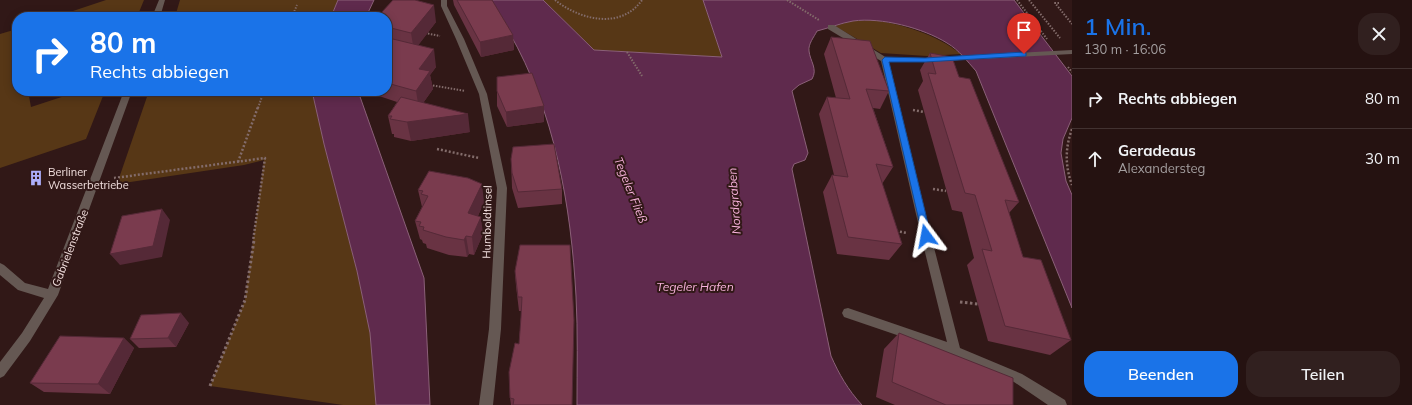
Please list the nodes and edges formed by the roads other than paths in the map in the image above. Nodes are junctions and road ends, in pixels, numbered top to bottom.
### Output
1 (162, 0) edge
2 (444, 0) edge
3 (158, 12) edge
4 (831, 27) road end
5 (1071, 52) edge
6 (885, 60) junction
7 (126, 96) edge
8 (0, 268) edge
9 (52, 295) junction
10 (848, 313) dead end
11 (955, 351) junction
12 (0, 372) edge
13 (486, 405) edge
14 (1060, 405) edge

1 - 3 street
2 - 13 street, Humboldtinsel
4 - 6 street
5 - 6 street
6 - 11 street
7 - 9 street, Gabrielenstraße
8 - 9 street
9 - 12 street, Gabrielenstraße
10 - 11 street
11 - 14 street

